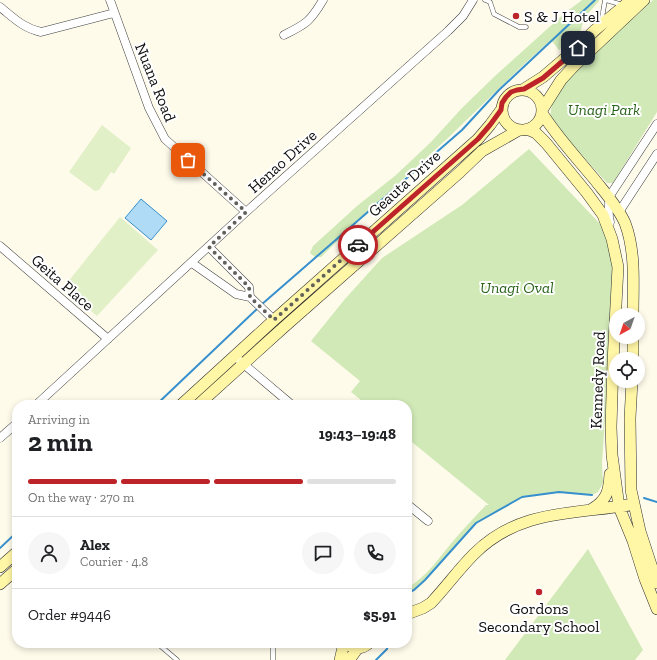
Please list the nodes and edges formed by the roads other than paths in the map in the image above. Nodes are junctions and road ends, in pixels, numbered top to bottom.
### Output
1 (110, 0) edge
2 (323, 0) edge
3 (473, 0) edge
4 (485, 0) edge
5 (606, 0) edge
6 (631, 0) edge
7 (644, 0) edge
8 (0, 8) edge
9 (114, 12) junction
10 (526, 27) dead end
11 (284, 35) dead end
12 (578, 48) junction
13 (524, 89) junction
14 (501, 110) junction
15 (542, 112) junction
16 (657, 124) edge
17 (523, 130) junction
18 (657, 154) edge
19 (609, 197) junction
20 (246, 212) junction
21 (619, 212) junction
22 (612, 239) junction
23 (0, 246) edge
24 (209, 247) junction
25 (192, 263) junction
26 (250, 297) junction
27 (633, 308) edge
28 (272, 317) junction
29 (108, 339) junction
30 (235, 357) junction
31 (244, 364) junction
32 (632, 388) edge
33 (41, 400) edge
34 (187, 400) edge
35 (204, 400) edge
36 (286, 400) edge
37 (12, 427) edge
38 (0, 438) edge
39 (612, 455) junction
40 (634, 504) junction
41 (619, 506) junction
42 (412, 508) edge
43 (590, 510) junction
44 (428, 521) dead end
45 (633, 541) junction
46 (12, 556) edge
47 (0, 567) edge
48 (12, 573) edge
49 (657, 583) edge
50 (0, 584) edge
51 (657, 609) edge
52 (412, 612) edge
53 (163, 648) edge
54 (272, 648) edge
55 (344, 648) edge
56 (358, 648) edge
57 (177, 660) edge
58 (273, 660) edge
59 (340, 660) edge
60 (349, 660) edge

1 - 9 street, Nuana Road
2 - 11 street
3 - 20 street, Henao Drive
4 - 10 lane
5 - 6 lane
5 - 12 lane
6 - 12 main road, Geauta Drive
7 - 15 main road, Geauta Drive
8 - 9 street
9 - 20 street, Nuana Road
12 - 13 main road, Geauta Drive
13 - 14 main road, Geauta Drive
13 - 15 main road
14 - 17 main road
14 - 28 main road, Geauta Drive
15 - 17 main road, Geauta Drive
15 - 19 main road
16 - 19 street
17 - 22 main road, Kennedy Road
17 - 31 main road, Geauta Drive
18 - 21 street
19 - 21 main road
19 - 22 street
20 - 24 street, Henao Drive
21 - 27 main road
22 - 39 main road, Kennedy Road
23 - 29 street, Geita Place
24 - 25 street, Henao Drive
24 - 26 street
25 - 26 street
25 - 29 street, Henao Drive
26 - 28 street
28 - 30 main road, Geauta Drive
29 - 33 street, Henao Drive
30 - 31 street
30 - 34 main road, Geauta Drive
31 - 35 main road, Geauta Drive
31 - 36 street
32 - 40 main road
37 - 38 street
39 - 41 main road, Kennedy Road
39 - 43 main road
40 - 41 main road
40 - 49 main road
41 - 43 main road
41 - 45 main road, Kennedy Road
42 - 44 street
43 - 45 main road
43 - 52 main road
45 - 51 main road, Kennedy Road
46 - 47 main road
48 - 50 main road
53 - 57 lane
54 - 58 lane
55 - 59 main road
56 - 60 main road

